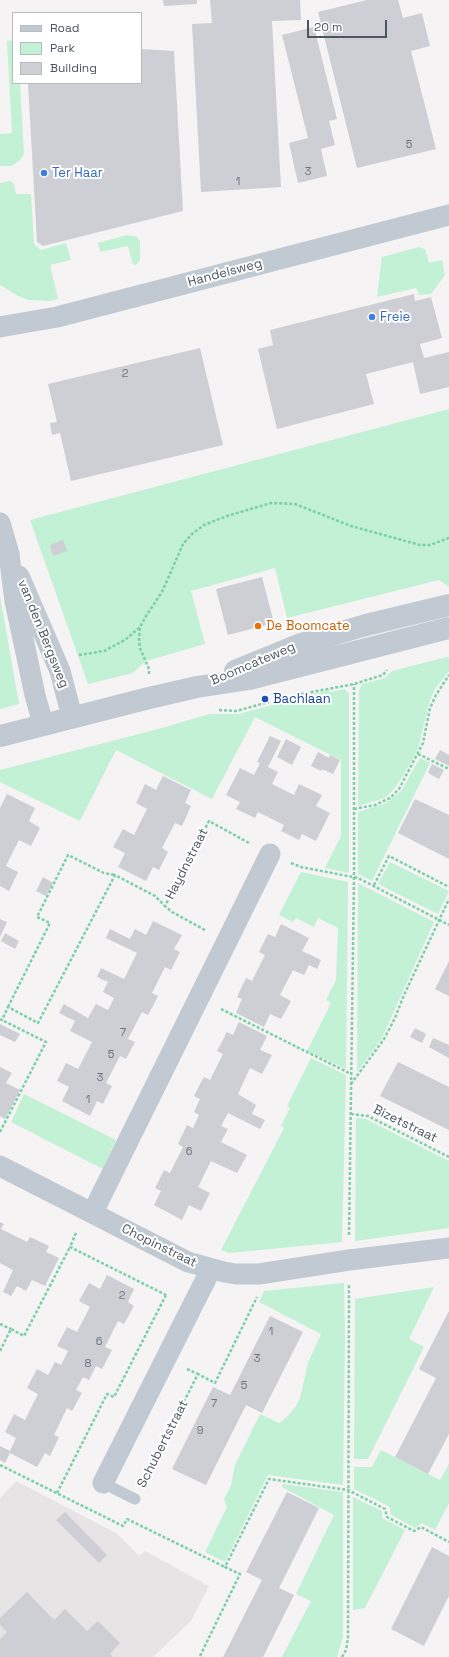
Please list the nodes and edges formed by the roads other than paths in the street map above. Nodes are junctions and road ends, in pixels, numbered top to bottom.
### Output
1 (449, 216) edge
2 (0, 327) edge
3 (0, 524) edge
4 (9, 554) junction
5 (449, 605) edge
6 (449, 628) edge
7 (197, 687) junction
8 (72, 717) junction
9 (43, 724) junction
10 (0, 736) edge
11 (270, 854) road end
12 (0, 1166) edge
13 (90, 1211) junction
14 (449, 1248) edge
15 (211, 1269) junction
16 (103, 1483) joint
17 (135, 1499) road end

1 - 2 street, Handelsweg
3 - 4 street, van den Bergsweg
4 - 8 street, van den Bergsweg
4 - 9 street, van den Bergsweg
5 - 7 street, Boomcateweg
6 - 7 street, Boomcateweg
7 - 8 street, Boomcateweg
8 - 9 street, Boomcateweg
9 - 10 street, Boomcateweg
11 - 13 street
12 - 13 street, Chopinstraat
13 - 15 street, Chopinstraat
14 - 15 street, Chopinstraat
15 - 16 street, Schubertstraat
16 - 17 lane, Schubertstraat

